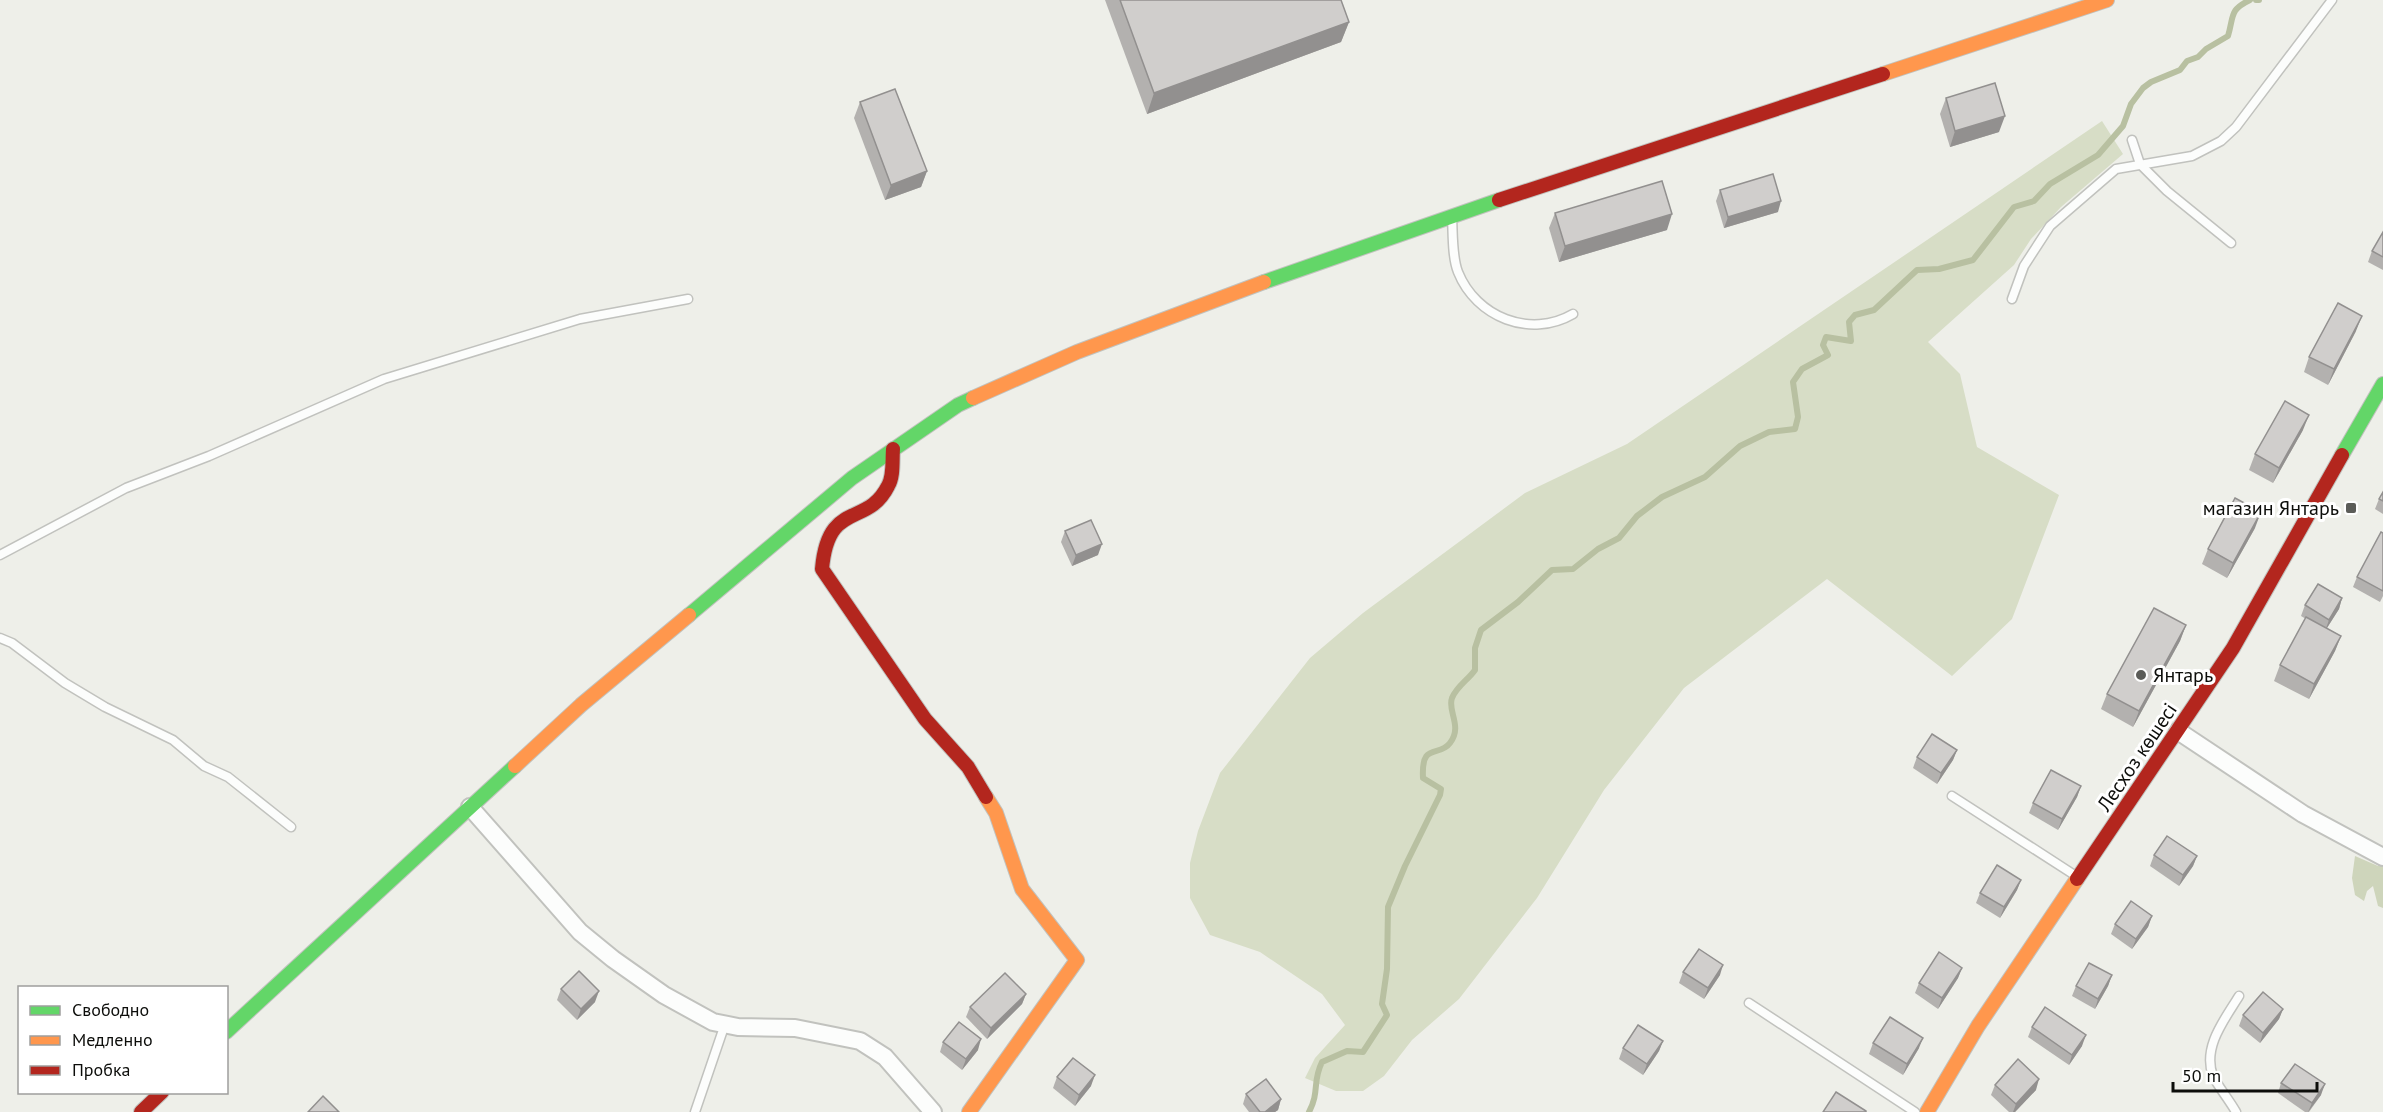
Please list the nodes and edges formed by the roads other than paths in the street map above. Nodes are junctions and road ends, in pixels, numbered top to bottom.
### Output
1 (2107, 0) edge
2 (2332, 0) edge
3 (2132, 141) dead end
4 (2140, 164) junction
5 (1452, 217) junction
6 (2231, 243) dead end
7 (688, 299) dead end
8 (2012, 299) dead end
9 (1573, 314) dead end
10 (2383, 384) edge
11 (893, 449) junction
12 (0, 555) edge
13 (0, 638) edge
14 (2178, 731) junction
15 (1952, 796) dead end
16 (470, 807) junction
17 (291, 827) dead end
18 (2383, 857) edge
19 (2079, 878) junction
20 (2239, 996) dead end
21 (1749, 1003) dead end
22 (725, 1024) junction
23 (228, 1030) edge
24 (160, 1094) edge
25 (141, 1112) edge
26 (695, 1112) edge
27 (933, 1112) edge
28 (969, 1112) edge
29 (1915, 1112) edge
30 (1927, 1112) edge
31 (2236, 1112) edge

1 - 5 street
2 - 4 lane
3 - 4 lane
4 - 6 lane
4 - 8 lane
5 - 9 lane
5 - 11 street
7 - 12 lane
10 - 14 street, Лесхоз көшесі
11 - 16 street
11 - 28 street
13 - 17 lane
14 - 18 street
14 - 19 street, Лесхоз көшесі
15 - 19 lane
16 - 22 street
16 - 23 street
19 - 30 street, Лесхоз көшесі
20 - 31 lane
21 - 29 lane
22 - 26 lane
22 - 27 street
24 - 25 street

